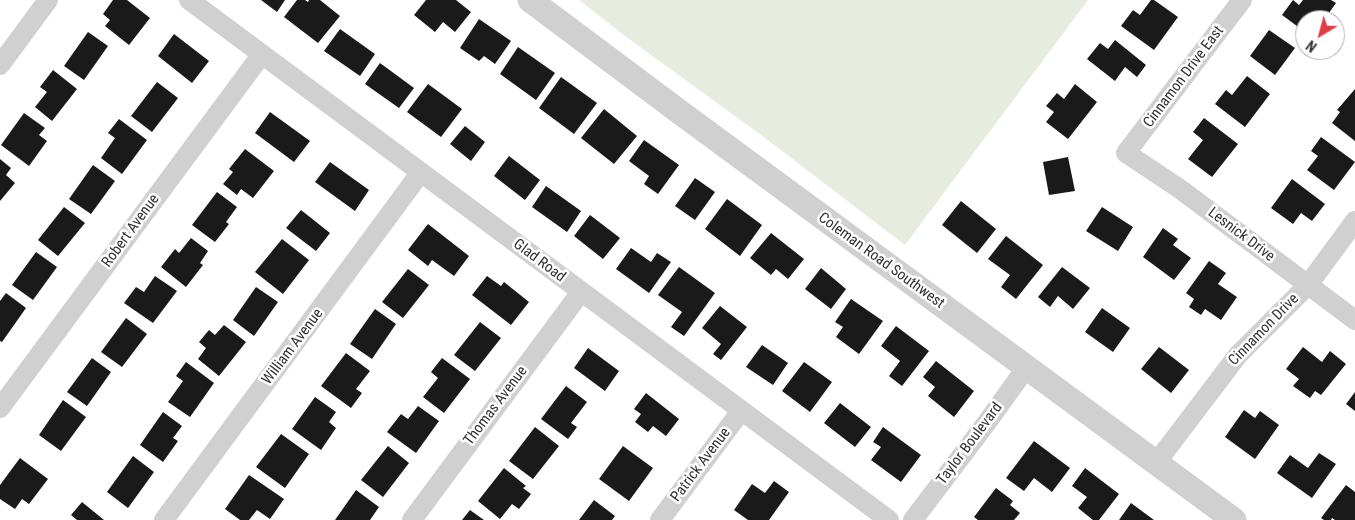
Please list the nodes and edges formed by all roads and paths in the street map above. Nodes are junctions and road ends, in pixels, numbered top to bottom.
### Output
1 (48, 0) edge
2 (189, 0) edge
3 (530, 0) edge
4 (1242, 0) edge
5 (262, 54) junction
6 (0, 65) edge
7 (1126, 153) joint
8 (420, 172) junction
9 (1355, 221) edge
10 (1308, 285) junction
11 (581, 292) junction
12 (1355, 320) edge
13 (1026, 368) junction
14 (0, 408) edge
15 (741, 411) junction
16 (1156, 463) junction
17 (164, 520) edge
18 (412, 520) edge
19 (660, 520) edge
20 (889, 520) edge
21 (913, 520) edge
22 (1234, 520) edge

1 - 6 street
2 - 5 street, Glad Road
3 - 13 street, Coleman Road Southwest
4 - 7 street, Cinnamon Drive East
5 - 8 street, Glad Road
5 - 14 street, Robert Avenue
7 - 10 street, Lesnick Drive
8 - 11 street, Glad Road
8 - 17 street, William Avenue
9 - 10 street, Cinnamon Drive
10 - 12 street, Lesnick Drive
10 - 16 street, Cinnamon Drive
11 - 15 street, Glad Road
11 - 18 street, Thomas Avenue
13 - 16 street, Coleman Road Southwest
13 - 21 street, Taylor Boulevard
15 - 19 street, Patrick Avenue
15 - 20 street, Glad Road
16 - 22 street, Coleman Road Southwest

